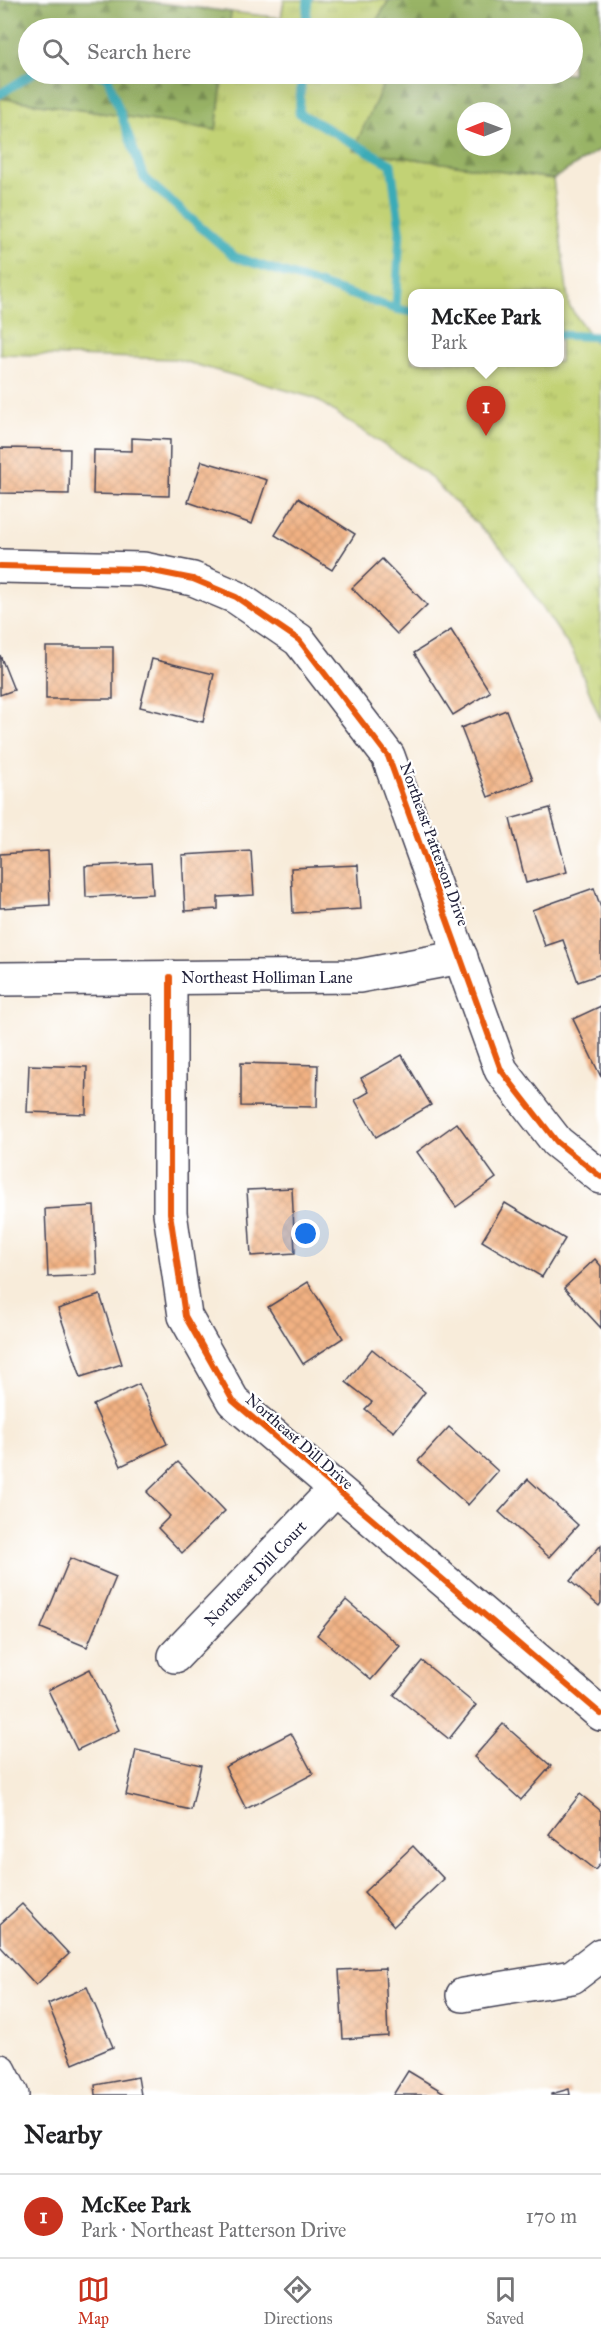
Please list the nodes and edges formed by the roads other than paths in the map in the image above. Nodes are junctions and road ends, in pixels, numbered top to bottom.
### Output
1 (0, 566) edge
2 (461, 957) junction
3 (170, 977) junction
4 (0, 979) edge
5 (601, 1177) edge
6 (335, 1489) junction
7 (175, 1656) dead end
8 (601, 1714) edge
9 (601, 1955) edge
10 (463, 1995) dead end
11 (0, 2071) edge
12 (12, 2095) edge

1 - 2 street, Northeast Patterson Drive
2 - 3 street, Northeast Holliman Lane
2 - 5 street, Northeast Patterson Drive
3 - 4 street, Northeast Holliman Lane
3 - 6 street, Northeast Dill Drive
6 - 7 street, Northeast Dill Court
6 - 8 street, Northeast Dill Drive
9 - 10 street
11 - 12 street

